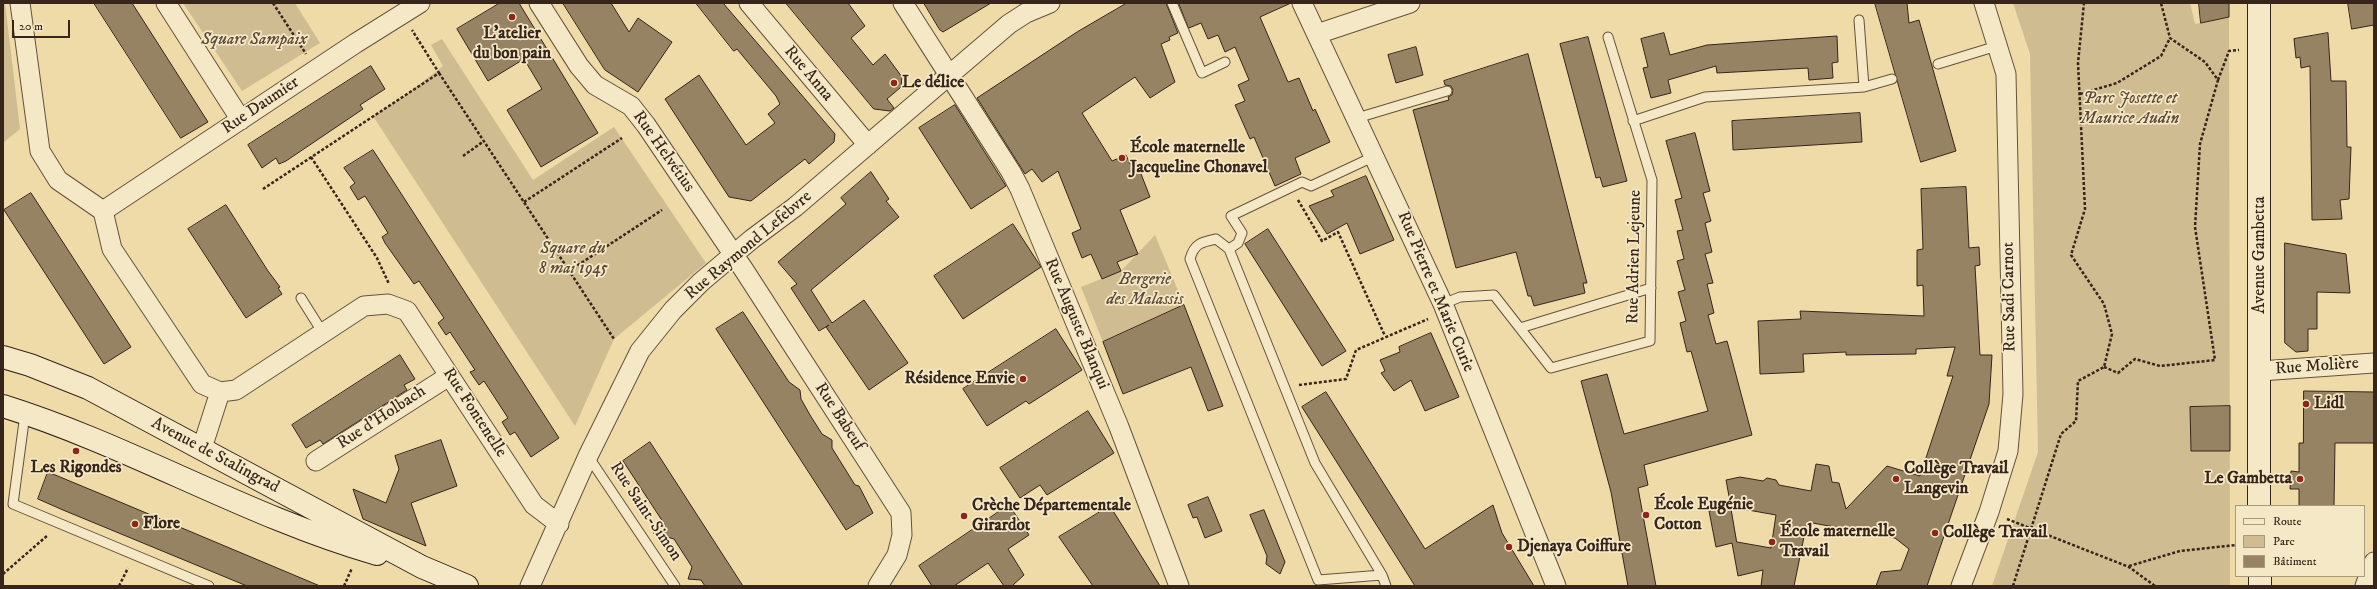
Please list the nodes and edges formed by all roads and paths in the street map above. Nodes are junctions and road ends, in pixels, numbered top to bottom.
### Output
1 (20, 3) edge
2 (166, 3) edge
3 (273, 3) edge
4 (420, 3) edge
5 (539, 3) edge
6 (749, 3) edge
7 (903, 3) edge
8 (1050, 3) edge
9 (1172, 3) edge
10 (1302, 3) edge
11 (1410, 3) edge
12 (1984, 3) edge
13 (2084, 3) edge
14 (2161, 3) edge
15 (2259, 3) edge
16 (402, 14) junction
17 (1859, 20) dead end
18 (1317, 34) junction
19 (1608, 37) dead end
20 (2170, 38) junction
21 (1997, 46) junction
22 (2259, 49) junction
23 (1225, 62) dead end
24 (1938, 64) dead end
25 (317, 69) junction
26 (439, 73) junction
27 (949, 74) junction
28 (1892, 79) dead end
29 (2218, 80) junction
30 (1864, 87) junction
31 (1447, 91) dead end
32 (2080, 94) junction
33 (1357, 118) junction
34 (241, 120) junction
35 (1633, 121) junction
36 (622, 138) dead end
37 (484, 140) junction
38 (868, 145) junction
39 (463, 156) dead end
40 (1375, 156) junction
41 (311, 157) junction
42 (1291, 187) junction
43 (263, 189) dead end
44 (524, 202) junction
45 (662, 210) dead end
46 (103, 211) junction
47 (1229, 249) junction
48 (733, 255) junction
49 (569, 271) junction
50 (1651, 288) junction
51 (301, 298) dead end
52 (1443, 304) junction
53 (394, 306) junction
54 (1426, 320) dead end
55 (1520, 328) junction
56 (324, 333) junction
57 (1385, 336) junction
58 (614, 339) dead end
59 (3, 357) edge
60 (2374, 363) edge
61 (2104, 367) junction
62 (2260, 371) junction
63 (449, 376) junction
64 (1284, 387) junction
65 (220, 392) junction
66 (3, 406) edge
67 (26, 413) junction
68 (202, 448) junction
69 (588, 456) junction
70 (316, 461) dead end
71 (2259, 505) edge
72 (1989, 512) junction
73 (61, 524) junction
74 (559, 524) junction
75 (2032, 529) junction
76 (2235, 545) edge
77 (134, 554) junction
78 (2374, 562) edge
79 (2129, 566) junction
80 (422, 568) junction
81 (3, 574) edge
82 (1382, 575) junction
83 (119, 586) edge
84 (209, 586) edge
85 (467, 586) edge
86 (530, 586) edge
87 (675, 586) edge
88 (878, 586) edge
89 (1179, 586) edge
90 (1386, 586) edge
91 (1556, 586) edge
92 (1961, 586) edge
93 (2013, 586) edge
94 (2155, 586) edge
95 (2365, 586) edge

1 - 46 street
2 - 34 street
3 - 25 path
4 - 16 street, Rue Daumier
5 - 48 street, Rue Helvétius
6 - 38 street, Rue Anna
7 - 27 street, Rue Auguste Blanqui
8 - 27 street, Rue Raymond Lefebvre
9 - 23 lane
10 - 18 street, Rue Pierre et Marie Curie
11 - 18 street
12 - 21 street, Rue Sadi Carnot
13 - 32 path
14 - 20 path
15 - 22 main road, Avenue Gambetta
16 - 25 street, Rue Daumier
16 - 26 path
17 - 30 lane
18 - 33 street, Rue Pierre et Marie Curie
19 - 35 lane, Rue Adrien Lejeune
20 - 29 path
20 - 32 path
21 - 24 lane
21 - 72 street, Rue Sadi Carnot
22 - 29 path
22 - 62 main road, Avenue Gambetta
25 - 34 street, Rue Daumier
26 - 37 path
26 - 41 path
27 - 38 street, Rue Raymond Lefebvre
27 - 89 street, Rue Auguste Blanqui
28 - 30 lane
29 - 61 path
30 - 35 lane
31 - 33 lane
32 - 61 path
33 - 40 street, Rue Pierre et Marie Curie
34 - 46 street, Rue Daumier
35 - 50 lane, Rue Adrien Lejeune
36 - 44 path
37 - 39 path
37 - 44 path
38 - 48 street, Rue Raymond Lefebvre
40 - 42 lane
40 - 52 street, Rue Pierre et Marie Curie
41 - 43 path
41 - 53 path
42 - 47 lane
42 - 57 path
44 - 49 path
45 - 49 path
46 - 65 street
47 - 64 lane
47 - 82 lane
48 - 69 street, Rue Raymond Lefebvre
48 - 88 street, Rue Babeuf
49 - 58 path
50 - 55 lane
50 - 55 lane, Rue Adrien Lejeune
51 - 56 lane
52 - 55 lane, Rue Adrien Lejeune
52 - 91 street, Rue Pierre et Marie Curie
53 - 56 street
53 - 63 street, Rue Fontenelle
54 - 57 path
56 - 65 street
57 - 64 path
59 - 68 main road, Avenue de Stalingrad
60 - 62 street, Rue Molière
61 - 75 path
62 - 71 main road, Avenue Gambetta
63 - 70 street, Rue d'Holbach
63 - 74 street, Rue Fontenelle
64 - 82 lane
65 - 68 street
66 - 67 main road, Avenue de Stalingrad
67 - 73 lane
67 - 80 main road, Avenue de Stalingrad
68 - 80 main road, Avenue de Stalingrad
69 - 74 street, Rue Raymond Lefebvre
69 - 87 lane, Rue Saint-Simon
72 - 75 path
72 - 92 street, Rue Sadi Carnot
73 - 77 lane
73 - 81 path
74 - 86 street, Rue Raymond Lefebvre
75 - 79 path
75 - 93 path
76 - 79 path
77 - 83 path
77 - 84 lane
78 - 95 street
79 - 94 path
80 - 85 main road, Avenue de Stalingrad
82 - 90 lane

